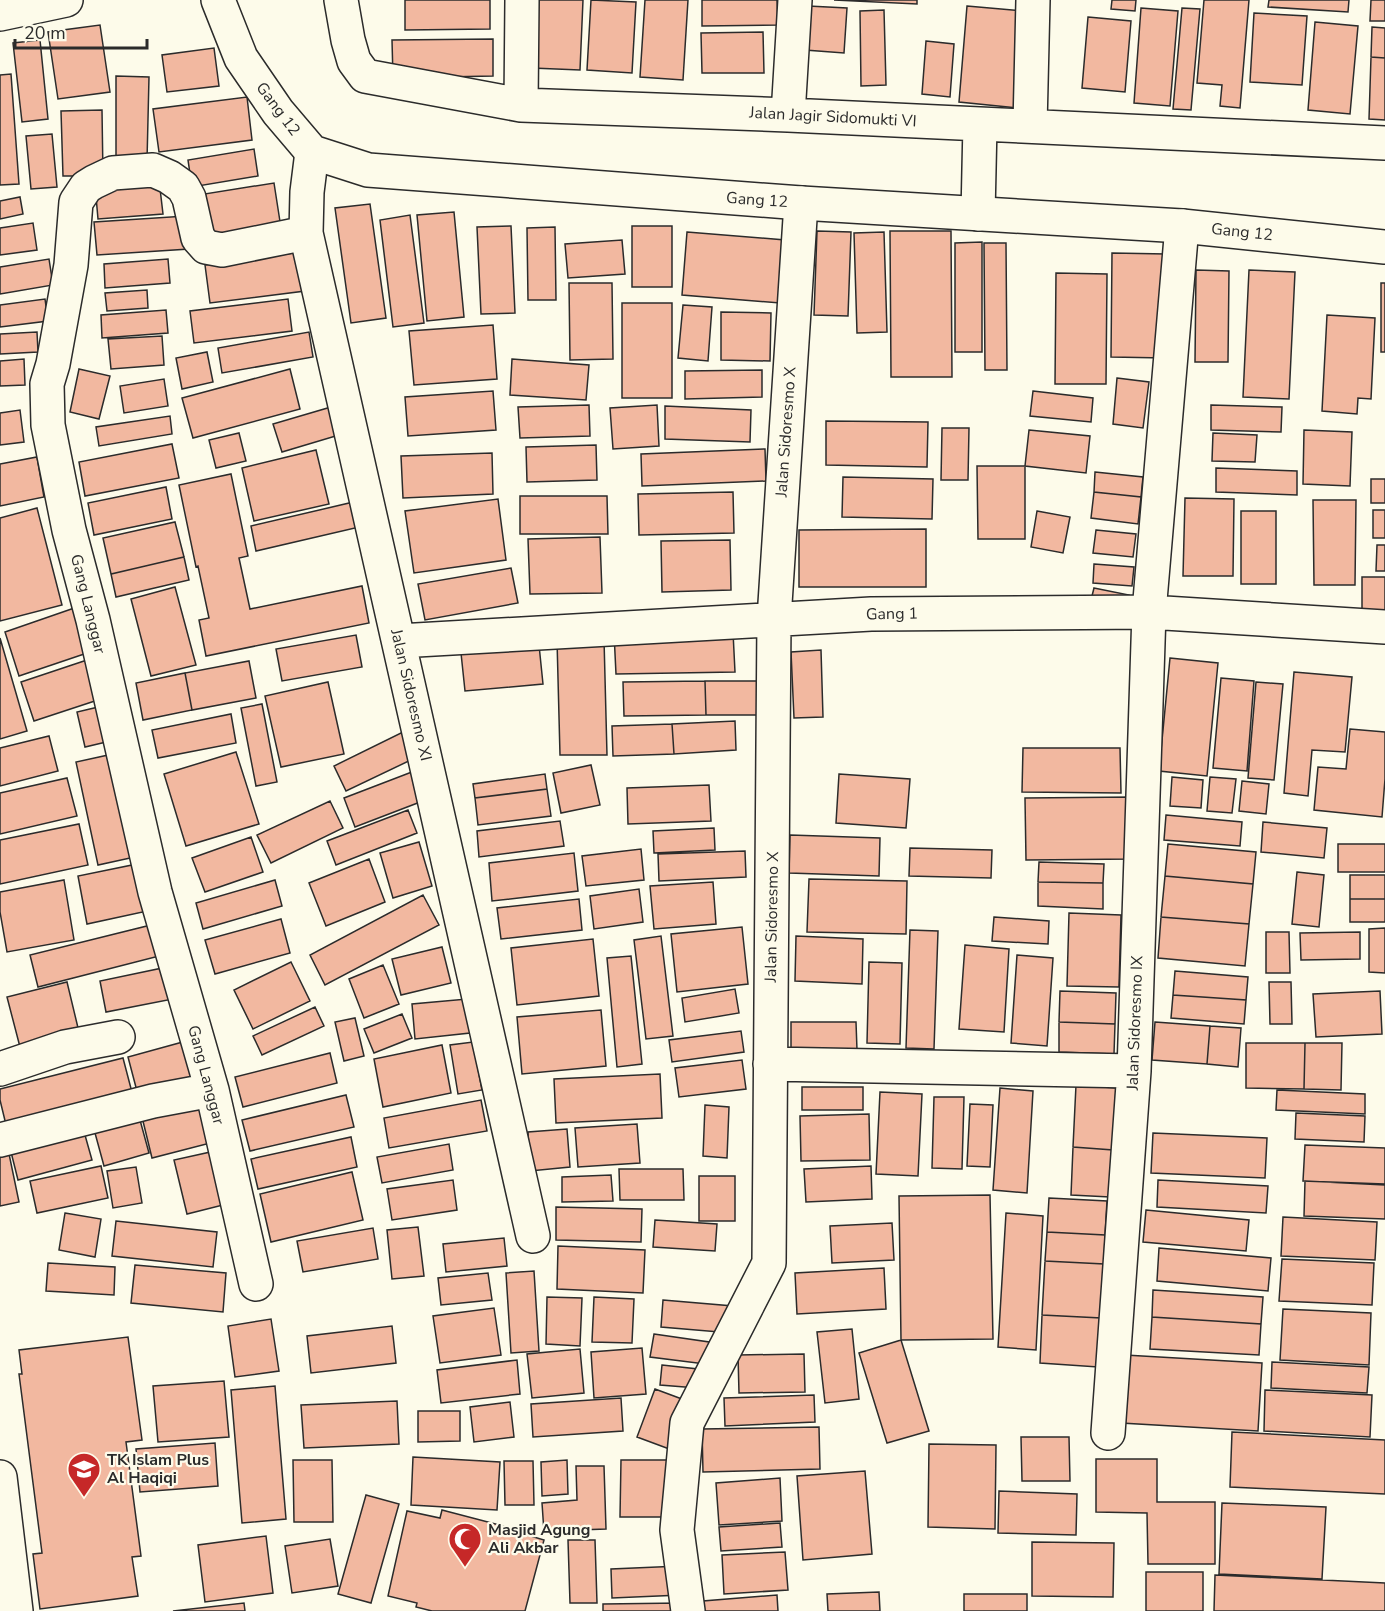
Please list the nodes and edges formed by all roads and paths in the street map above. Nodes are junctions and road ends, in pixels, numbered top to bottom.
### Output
1 (66, 0) edge
2 (218, 0) edge
3 (341, 0) edge
4 (522, 0) edge
5 (795, 0) edge
6 (1033, 0) edge
7 (0, 14) edge
8 (521, 105) junction
9 (788, 115) junction
10 (980, 124) junction
11 (1030, 126) junction
12 (1385, 142) edge
13 (312, 152) junction
14 (801, 203) junction
15 (978, 214) junction
16 (1182, 226) junction
17 (306, 233) junction
18 (1385, 247) edge
19 (1149, 612) junction
20 (774, 619) junction
21 (1385, 627) edge
22 (399, 641) junction
23 (118, 1037) dead end
24 (770, 1064) junction
25 (0, 1069) edge
26 (1134, 1071) junction
27 (212, 1090) junction
28 (0, 1140) edge
29 (533, 1236) dead end
30 (256, 1284) dead end
31 (1108, 1433) dead end
32 (0, 1477) edge
33 (16, 1611) edge
34 (688, 1611) edge

1 - 7 street
2 - 13 street, Gang 12
3 - 8 street, Jalan Jagir Sidomukti VI
4 - 8 street
5 - 9 street
6 - 11 street
8 - 9 street, Jalan Jagir Sidomukti VI
9 - 10 street, Jalan Jagir Sidomukti VI
10 - 11 street, Jalan Jagir Sidomukti VI
10 - 15 street
11 - 12 street, Jalan Jagir Sidomukti VI
13 - 14 street, Gang 12
13 - 17 street, Jalan Sidoresmo XI
14 - 15 street, Gang 12
14 - 20 street, Jalan Sidoresmo X
15 - 16 street, Gang 12
16 - 18 street, Gang 12
16 - 19 street, Jalan Sidoresmo IX
17 - 22 street, Jalan Sidoresmo XI
17 - 27 street, Gang Langgar
19 - 20 street, Gang 1
19 - 21 street, Gang 1
19 - 26 street, Jalan Sidoresmo IX
20 - 22 street, Gang 1
20 - 24 street, Jalan Sidoresmo X
22 - 29 street, Jalan Sidoresmo XI
23 - 25 street
24 - 26 street
24 - 34 street, Jalan Sidoresmo X
26 - 31 street, Jalan Sidoresmo IX
27 - 28 street
27 - 30 street, Gang Langgar
32 - 33 street

